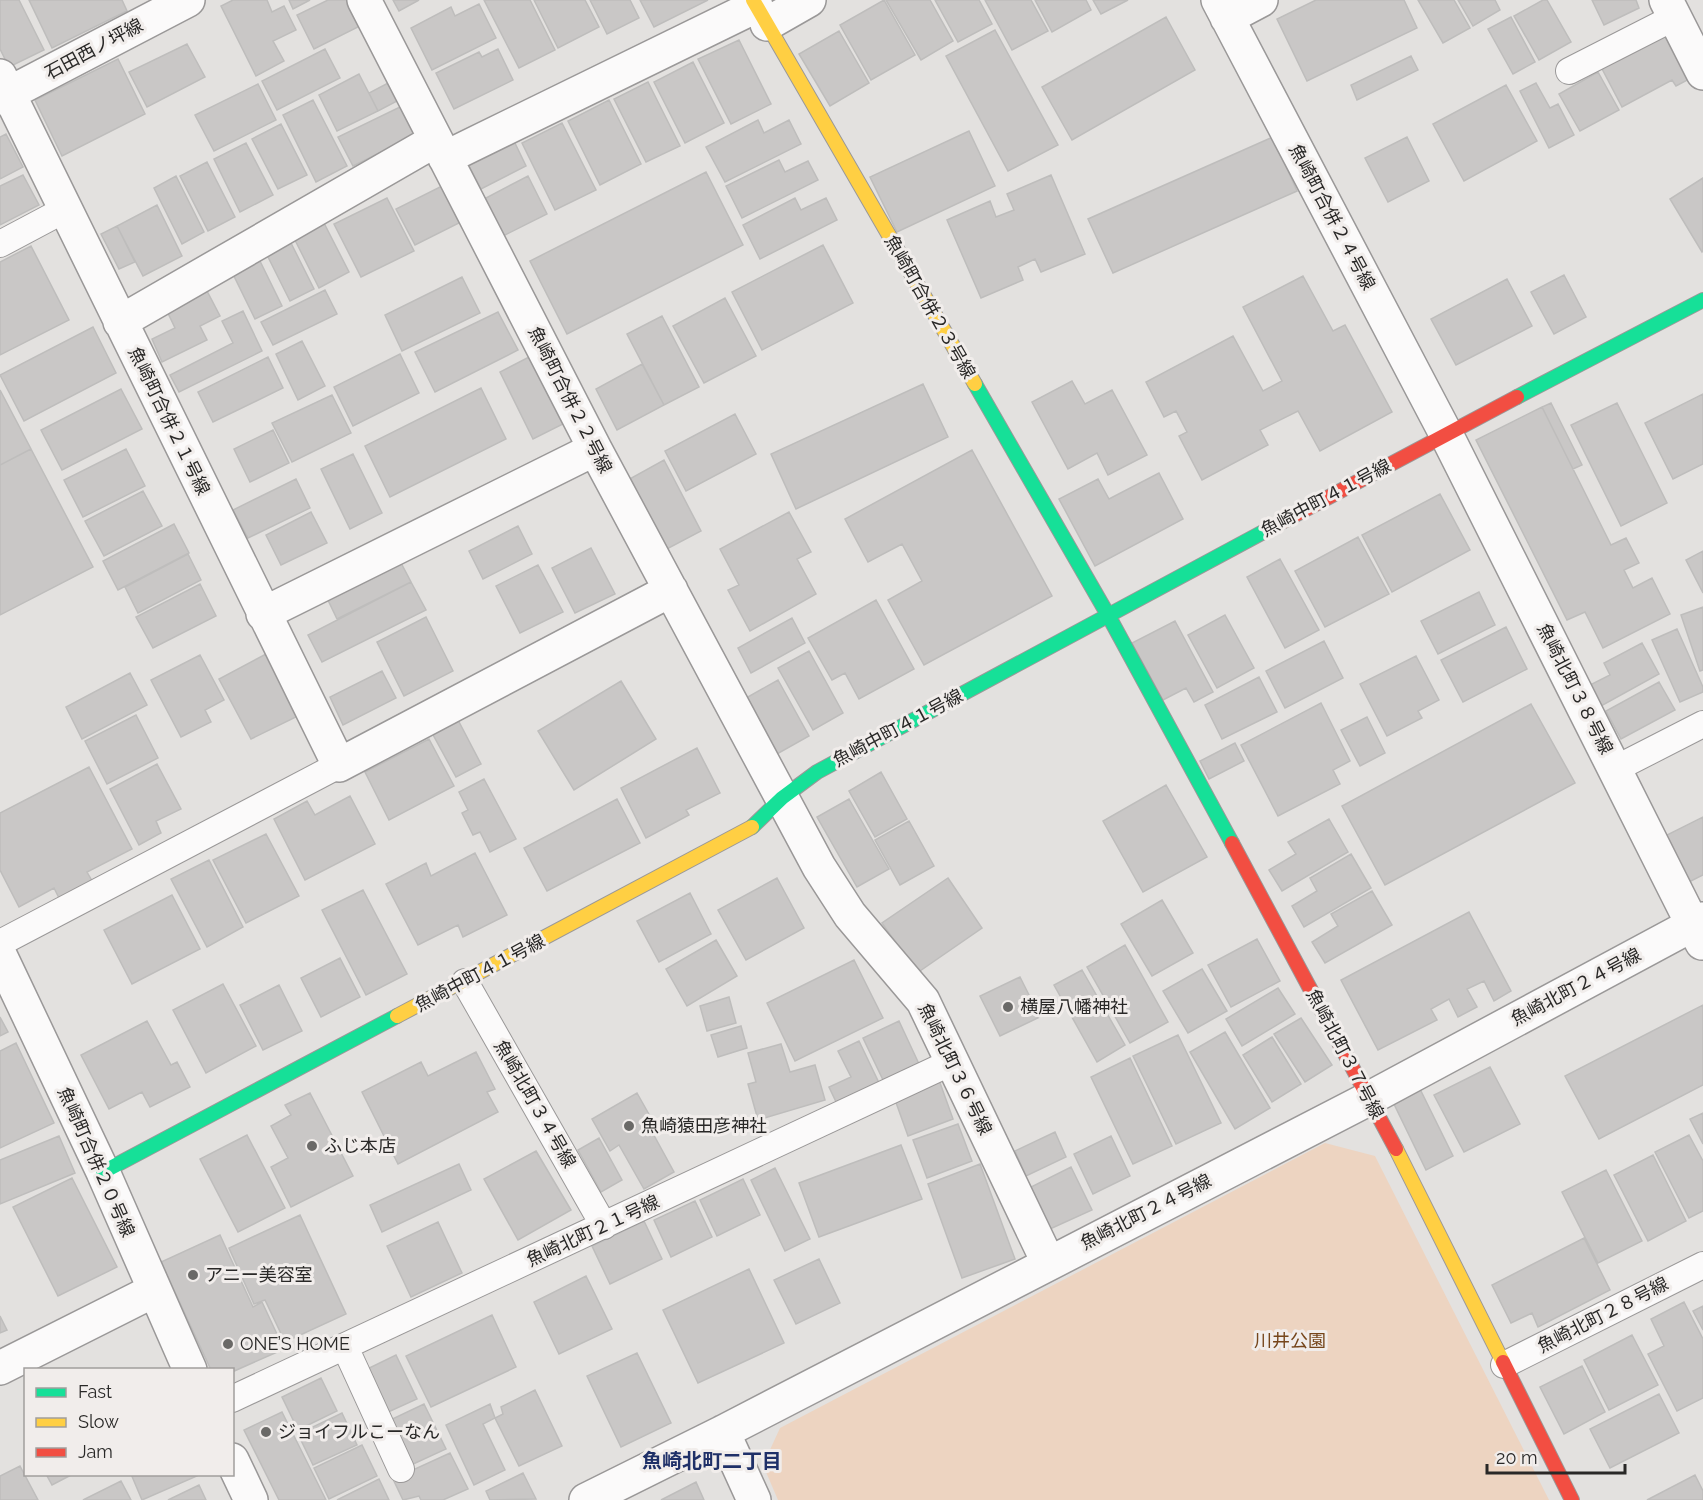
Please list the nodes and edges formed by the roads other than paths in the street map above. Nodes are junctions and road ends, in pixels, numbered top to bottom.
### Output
1 (188, 0) edge
2 (364, 0) edge
3 (809, 0) edge
4 (1261, 0) edge
5 (1222, 9) edge
6 (1671, 9) edge
7 (759, 10) edge
8 (1569, 71) dead end
9 (1703, 73) edge
10 (3, 89) edge
11 (441, 149) junction
12 (64, 210) junction
13 (0, 244) edge
14 (1703, 300) edge
15 (120, 322) junction
16 (1446, 434) junction
17 (595, 449) junction
18 (671, 590) junction
19 (263, 614) junction
20 (1108, 615) junction
21 (1703, 724) edge
22 (339, 765) junction
23 (1615, 769) junction
24 (782, 798) junction
25 (1700, 929) edge
26 (0, 943) edge
27 (0, 956) edge
28 (465, 982) junction
29 (954, 1061) junction
30 (1370, 1098) junction
31 (103, 1172) junction
32 (604, 1226) junction
33 (1048, 1262) junction
34 (1703, 1265) edge
35 (153, 1291) junction
36 (345, 1347) junction
37 (1504, 1365) junction
38 (0, 1368) edge
39 (189, 1368) edge
40 (234, 1398) edge
41 (723, 1432) junction
42 (234, 1464) edge
43 (400, 1469) dead end
44 (251, 1500) edge
45 (586, 1500) edge
46 (754, 1500) edge
47 (1572, 1500) edge

1 - 10 street, 石田西ノ坪線
2 - 11 street, 魚崎町合併２２号線
3 - 7 street
4 - 5 street
5 - 16 street, 魚崎町合併２４号線
6 - 8 lane
6 - 9 street
7 - 11 street
7 - 20 street, 魚崎町合併２３号線
10 - 12 street, 魚崎町合併２１号線
11 - 15 street
11 - 17 street, 魚崎町合併２２号線
12 - 13 lane
12 - 15 street, 魚崎町合併２１号線
14 - 16 street, 魚崎中町４１号線
15 - 19 street, 魚崎町合併２１号線
16 - 20 street, 魚崎中町４１号線
16 - 23 street, 魚崎北町３８号線
17 - 18 street, 魚崎町合併２２号線
17 - 19 street
18 - 22 street
18 - 24 street, 魚崎町合併２２号線
19 - 22 street, 魚崎町合併２１号線
20 - 24 street, 魚崎中町４１号線
20 - 30 street, 魚崎北町３７号線
21 - 23 lane
22 - 26 lane
23 - 25 street, 魚崎北町３８号線
24 - 28 street, 魚崎中町４１号線
24 - 29 street, 魚崎北町３６号線
25 - 30 street, 魚崎北町２４号線
27 - 31 street, 魚崎町合併２０号線
28 - 31 street, 魚崎中町４１号線
28 - 32 lane, 魚崎北町３４号線
29 - 32 lane, 魚崎北町２１号線
29 - 33 street, 魚崎北町３６号線
30 - 33 street, 魚崎北町２４号線
30 - 37 street, 魚崎北町３７号線
31 - 35 street, 魚崎町合併２０号線
32 - 36 lane, 魚崎北町２１号線
33 - 41 street, 魚崎北町２４号線
34 - 37 lane, 魚崎北町２８号線
35 - 38 street
35 - 39 street, 魚崎町合併２０号線
36 - 40 lane, 魚崎北町２１号線
36 - 43 lane
37 - 47 street, 魚崎北町３７号線
41 - 45 street, 魚崎北町２４号線
41 - 46 street
42 - 44 street

